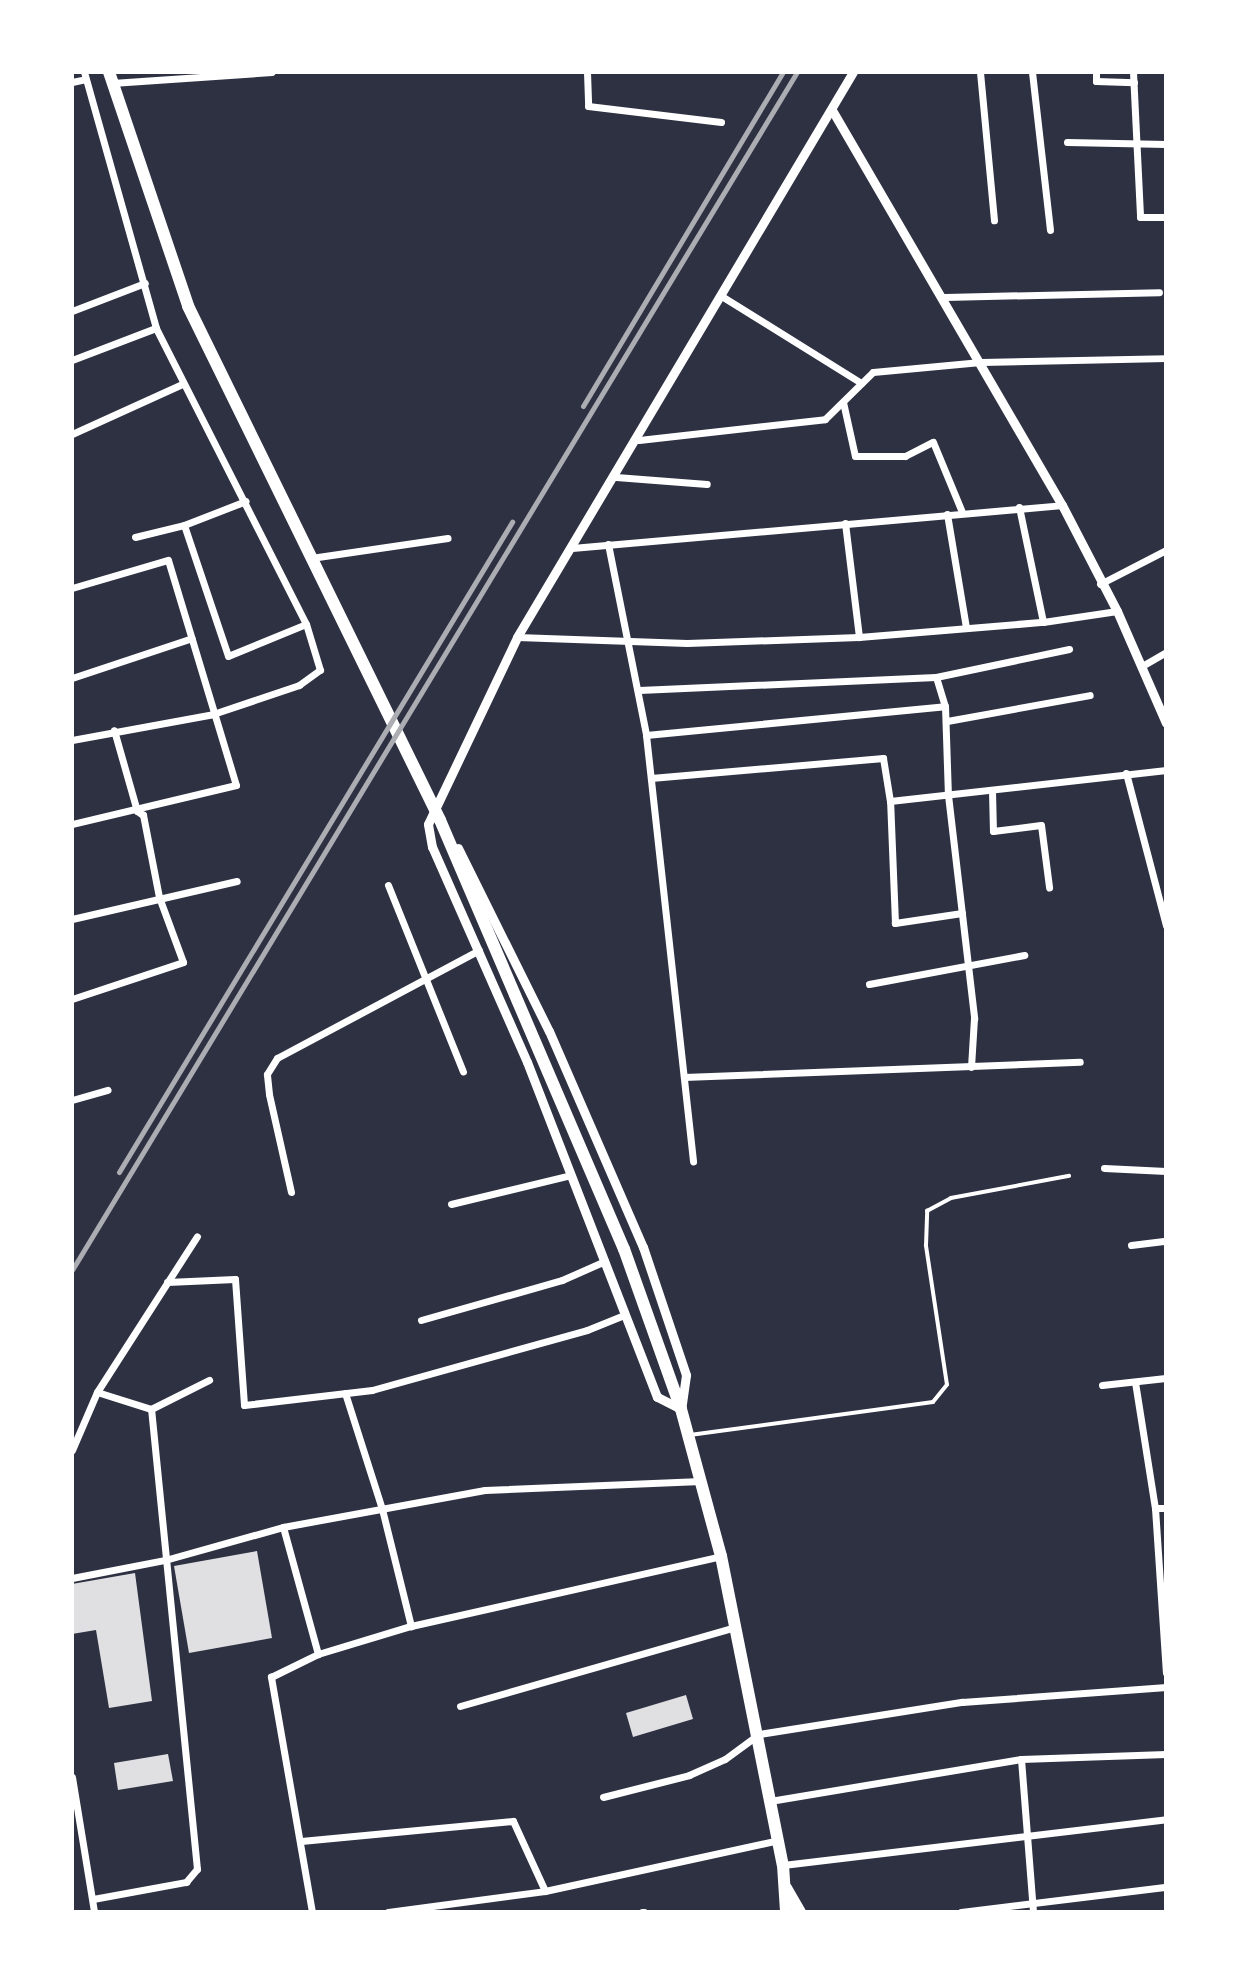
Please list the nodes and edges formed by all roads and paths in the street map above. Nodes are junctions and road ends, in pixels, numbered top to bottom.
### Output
1 (272, 72) edge
2 (586, 72) edge
3 (853, 72) edge
4 (980, 72) edge
5 (1032, 72) edge
6 (1096, 72) edge
7 (1133, 72) edge
8 (85, 75) edge
9 (110, 77) edge
10 (72, 82) edge
11 (1134, 82) junction
12 (832, 110) junction
13 (721, 122) dead end
14 (1067, 142) dead end
15 (1137, 143) junction
16 (1166, 144) edge
17 (1166, 217) edge
18 (994, 220) dead end
19 (1050, 230) dead end
20 (145, 283) junction
21 (1159, 292) dead end
22 (723, 297) junction
23 (945, 297) junction
24 (72, 311) edge
25 (156, 328) junction
26 (1166, 358) edge
27 (72, 360) edge
28 (981, 362) junction
29 (861, 383) junction
30 (182, 384) junction
31 (842, 402) junction
32 (72, 434) edge
33 (639, 440) junction
34 (616, 477) junction
35 (707, 485) dead end
36 (246, 501) junction
37 (1062, 505) junction
38 (1019, 507) junction
39 (962, 512) junction
40 (947, 514) junction
41 (845, 523) junction
42 (184, 525) junction
43 (135, 537) dead end
44 (448, 538) dead end
45 (608, 544) junction
46 (572, 548) junction
47 (1166, 550) edge
48 (311, 558) junction
49 (1100, 584) junction
50 (72, 588) edge
51 (1117, 611) junction
52 (1043, 622) junction
53 (306, 624) junction
54 (965, 627) junction
55 (517, 637) junction
56 (191, 638) junction
57 (859, 638) junction
58 (631, 641) junction
59 (1069, 649) dead end
60 (1166, 652) edge
61 (1142, 666) junction
62 (936, 677) junction
63 (72, 678) edge
64 (639, 690) junction
65 (1090, 695) dead end
66 (945, 706) junction
67 (213, 714) junction
68 (947, 721) junction
69 (1166, 723) edge
70 (114, 730) junction
71 (646, 735) junction
72 (72, 740) edge
73 (1166, 771) edge
74 (1126, 773) junction
75 (651, 778) junction
76 (992, 791) junction
77 (948, 795) junction
78 (890, 802) junction
79 (137, 811) junction
80 (439, 814) junction
81 (72, 824) edge
82 (237, 881) dead end
83 (388, 885) dead end
84 (1049, 887) dead end
85 (159, 897) junction
86 (962, 913) junction
87 (72, 919) edge
88 (1166, 926) edge
89 (479, 950) junction
90 (1024, 955) dead end
91 (968, 965) junction
92 (426, 976) junction
93 (869, 984) dead end
94 (72, 999) edge
95 (1080, 1062) dead end
96 (971, 1067) junction
97 (463, 1072) dead end
98 (684, 1077) junction
99 (108, 1090) dead end
100 (72, 1100) edge
101 (693, 1161) dead end
102 (1104, 1168) dead end
103 (1166, 1171) edge
104 (571, 1175) junction
105 (1069, 1177) dead end
106 (291, 1192) dead end
107 (451, 1204) dead end
108 (197, 1236) dead end
109 (1166, 1241) edge
110 (1131, 1245) dead end
111 (605, 1261) junction
112 (167, 1282) junction
113 (624, 1315) junction
114 (421, 1320) dead end
115 (1166, 1378) edge
116 (209, 1380) dead end
117 (1135, 1382) junction
118 (1102, 1385) dead end
119 (97, 1392) junction
120 (345, 1393) junction
121 (151, 1409) junction
122 (681, 1409) junction
123 (688, 1435) junction
124 (72, 1450) edge
125 (701, 1481) junction
126 (1155, 1508) junction
127 (1166, 1508) edge
128 (382, 1509) junction
129 (283, 1527) junction
130 (721, 1556) junction
131 (165, 1560) junction
132 (72, 1578) edge
133 (1163, 1584) edge
134 (411, 1626) junction
135 (737, 1627) junction
136 (318, 1654) junction
137 (1166, 1673) edge
138 (1166, 1687) edge
139 (460, 1706) dead end
140 (759, 1734) junction
141 (1166, 1754) edge
142 (1021, 1759) junction
143 (72, 1777) edge
144 (603, 1797) dead end
145 (770, 1801) junction
146 (1166, 1819) edge
147 (1027, 1833) junction
148 (778, 1840) junction
149 (301, 1841) junction
150 (783, 1865) junction
151 (1166, 1887) edge
152 (786, 1888) junction
153 (545, 1891) junction
154 (93, 1899) junction
155 (1032, 1900) junction
156 (94, 1912) edge
157 (312, 1912) edge
158 (388, 1912) edge
159 (786, 1912) edge
160 (800, 1912) edge
161 (961, 1912) edge
162 (1033, 1912) edge

1 - 9 street
2 - 13 street
3 - 12 street
4 - 18 street
5 - 19 street
6 - 11 street
7 - 11 street
8 - 10 street
8 - 20 street
9 - 48 main road
11 - 15 street
12 - 22 street
12 - 23 street
14 - 15 street
15 - 16 street
15 - 17 street
20 - 24 street
20 - 25 street
21 - 23 street
22 - 29 street
22 - 33 street
23 - 28 street
25 - 27 street
25 - 30 street
26 - 28 street
28 - 29 street
28 - 37 street
29 - 31 street
30 - 32 street
30 - 36 street
31 - 33 street
31 - 39 street
33 - 34 street
34 - 35 street
34 - 46 street
36 - 42 street
36 - 53 street
37 - 38 street
37 - 49 street
38 - 39 street
38 - 52 street
39 - 40 street
40 - 41 street
40 - 54 street
41 - 45 street
41 - 57 street
42 - 43 street
42 - 53 street
44 - 48 street
45 - 46 street
45 - 58 street
46 - 55 street
47 - 49 street
48 - 80 main road
49 - 51 street
50 - 56 street
51 - 52 street
51 - 61 street
52 - 54 street
53 - 67 street
54 - 57 street
55 - 58 street
55 - 80 street
56 - 63 street
56 - 67 street
57 - 58 street
58 - 64 street
59 - 62 street
60 - 61 street
61 - 69 street
62 - 64 street
62 - 66 street
64 - 71 street
65 - 68 street
66 - 68 street
66 - 71 street
67 - 70 street
67 - 79 street
68 - 77 street
70 - 72 street
70 - 79 street
71 - 75 street
73 - 74 street
74 - 76 street
74 - 88 street
75 - 78 street
75 - 98 street
76 - 77 street
76 - 84 street
77 - 78 street
77 - 86 street
78 - 86 street
79 - 81 street
79 - 85 street
80 - 89 street
80 - 122 main road
80 - 122 street
82 - 85 street
83 - 92 street
85 - 87 street
85 - 94 street
86 - 91 street
89 - 92 street
89 - 104 street
90 - 91 street
91 - 93 street
91 - 96 street
92 - 97 street
92 - 106 street
95 - 96 street
96 - 98 street
98 - 101 street
99 - 100 street
102 - 103 street
104 - 107 street
104 - 111 street
105 - 123 lane
108 - 112 street
109 - 110 street
111 - 113 street
111 - 114 street
112 - 119 street
112 - 120 street
113 - 120 street
113 - 122 street
115 - 117 street
116 - 121 street
117 - 118 street
117 - 126 street
119 - 121 street
119 - 124 street
120 - 128 street
121 - 131 street
122 - 123 main road
123 - 125 main road
125 - 128 street
125 - 130 main road
126 - 127 street
126 - 133 street
128 - 129 street
128 - 134 street
129 - 131 street
129 - 136 street
130 - 134 street
130 - 135 main road
131 - 132 street
131 - 154 street
133 - 137 street
134 - 136 street
135 - 139 street
135 - 140 main road
136 - 149 street
138 - 140 street
140 - 144 street
140 - 145 main road
141 - 142 street
142 - 145 street
142 - 147 street
143 - 154 street
145 - 148 main road
146 - 147 street
147 - 150 street
147 - 155 street
148 - 150 main road
148 - 153 street
149 - 153 street
149 - 157 street
150 - 152 main road
151 - 155 street
152 - 159 main road
152 - 160 main road
153 - 158 street
154 - 156 street
155 - 161 street
155 - 162 street

